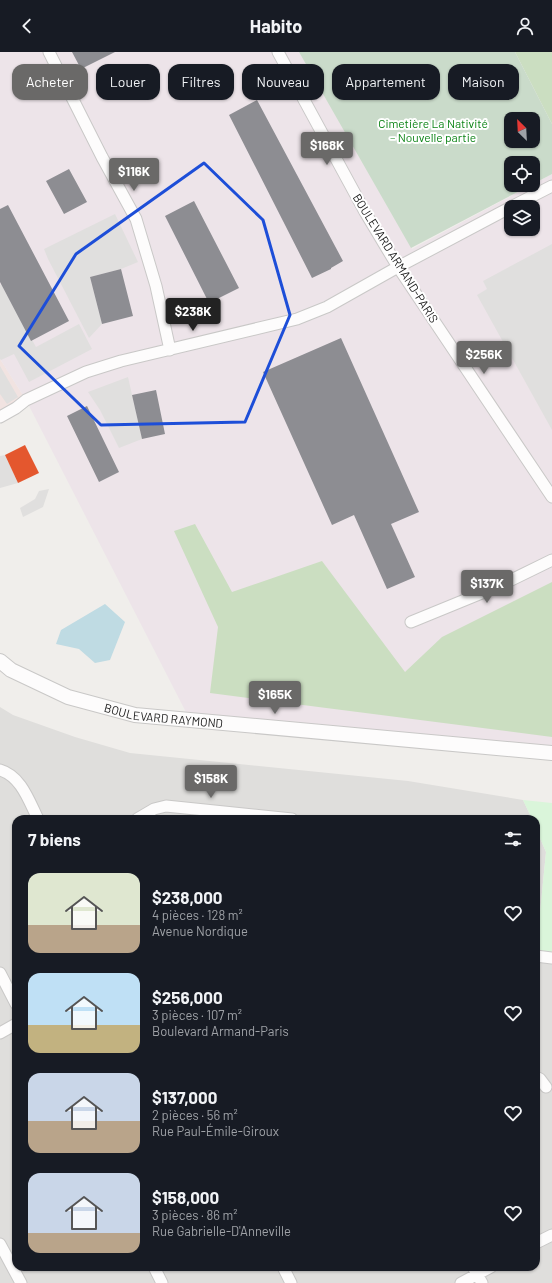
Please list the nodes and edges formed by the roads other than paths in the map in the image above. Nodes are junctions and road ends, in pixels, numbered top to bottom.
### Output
1 (49, 52) edge
2 (278, 52) edge
3 (552, 186) edge
4 (525, 200) edge
5 (504, 211) edge
6 (398, 267) junction
7 (170, 350) junction
8 (0, 417) edge
9 (552, 497) edge
10 (552, 560) edge
11 (411, 622) dead end
12 (0, 661) edge
13 (552, 753) edge
14 (0, 770) edge
15 (36, 815) edge
16 (144, 815) edge
17 (253, 815) edge
18 (540, 956) edge
19 (552, 958) edge
20 (0, 973) edge
21 (12, 996) edge
22 (12, 1026) edge
23 (0, 1033) edge
24 (540, 1079) edge
25 (546, 1087) dead end
26 (552, 1235) edge
27 (540, 1241) edge
28 (0, 1244) edge
29 (12, 1266) edge
30 (15, 1271) edge
31 (156, 1271) edge
32 (285, 1271) edge
33 (478, 1275) edge
34 (21, 1283) edge
35 (162, 1283) edge
36 (291, 1283) edge
37 (461, 1283) edge

1 - 7 street
2 - 6 street, BOULEVARD ARMAND-PARIS
3 - 4 street
5 - 6 street
6 - 7 street
6 - 9 street, BOULEVARD ARMAND-PARIS
7 - 8 street
10 - 11 street
12 - 13 street, BOULEVARD RAYMOND
14 - 15 street
16 - 17 street
18 - 19 street
20 - 21 street
22 - 23 street
24 - 25 street
26 - 27 street
28 - 29 street
30 - 34 street
31 - 35 street
32 - 36 street
33 - 37 street

